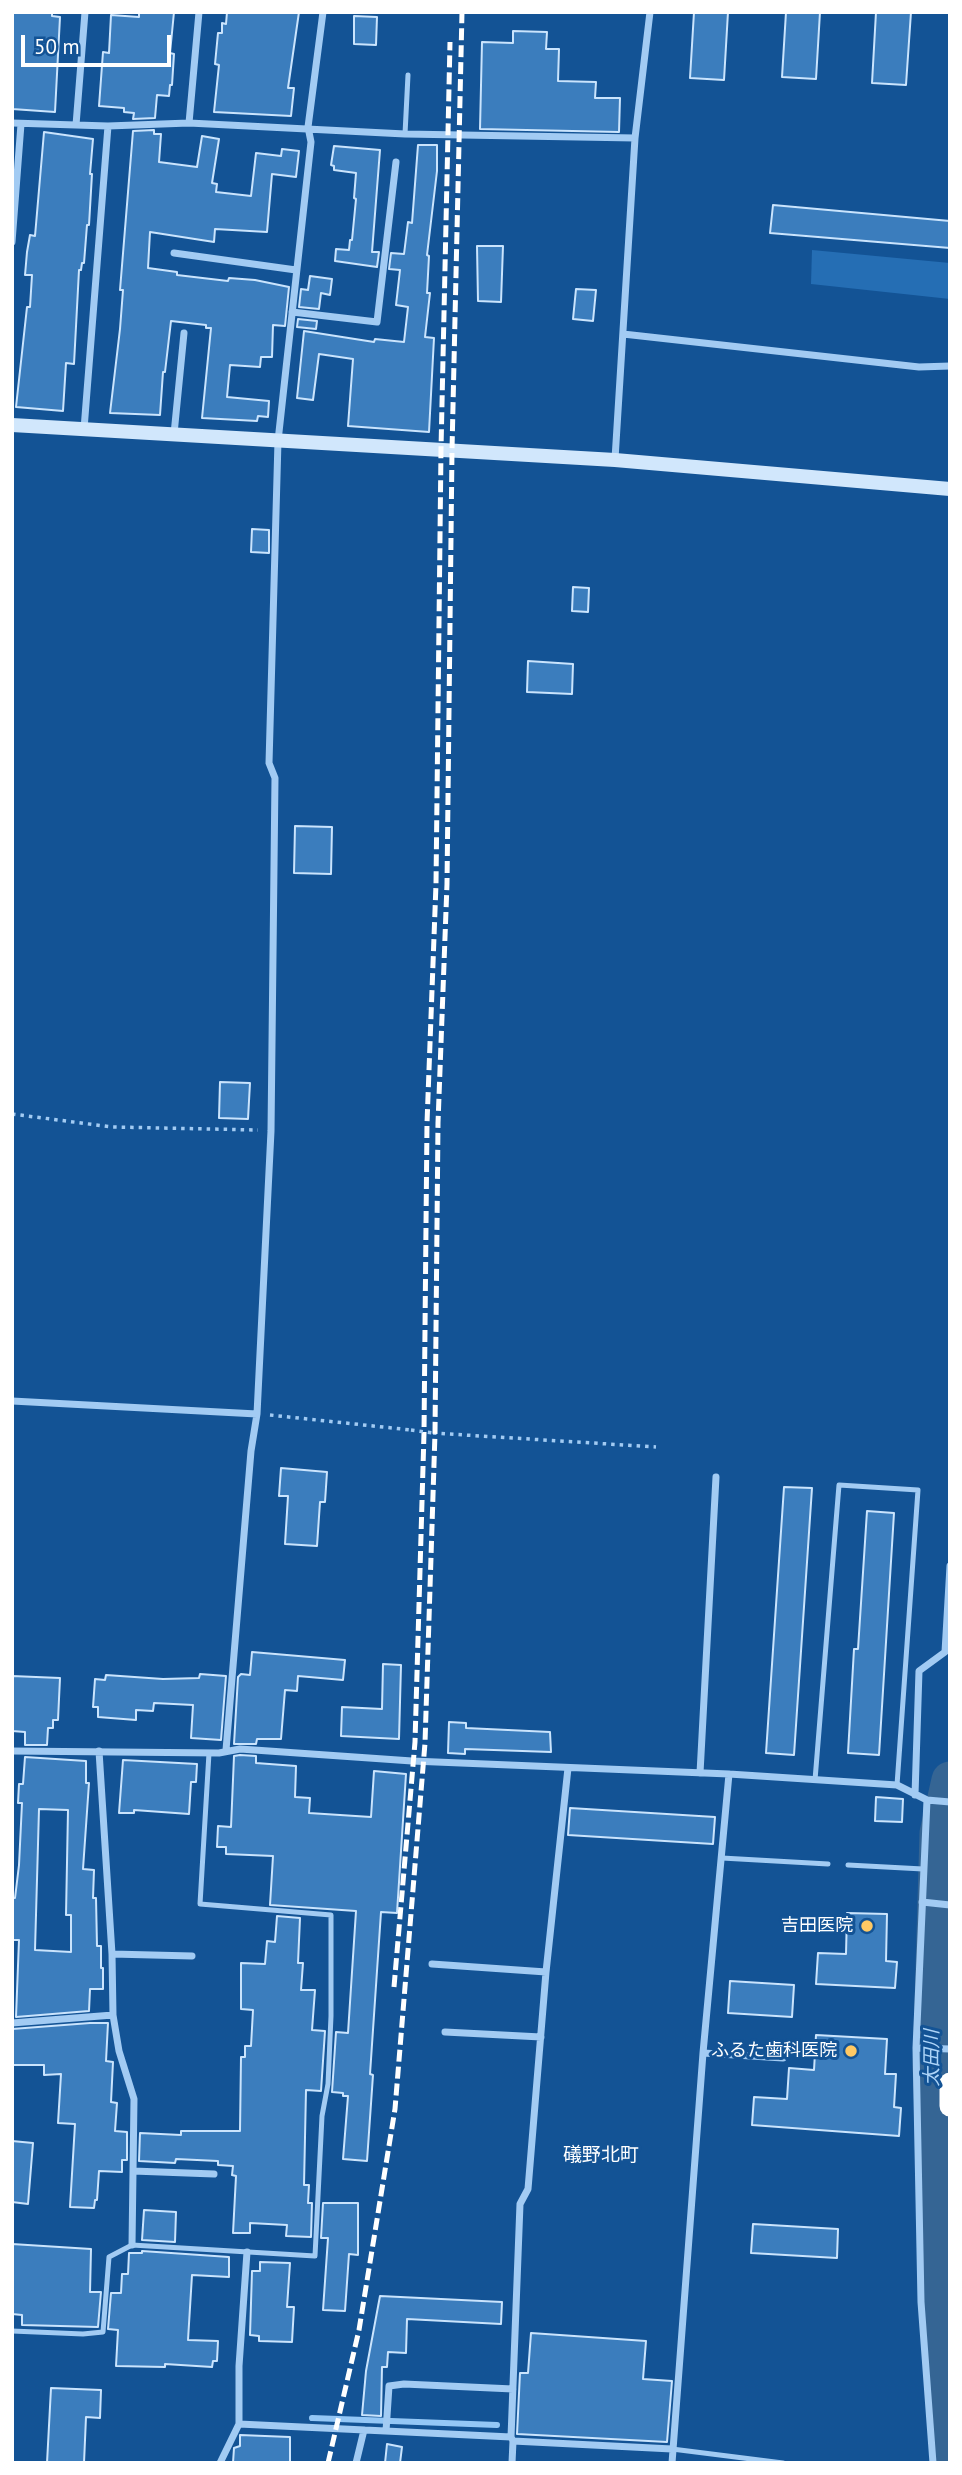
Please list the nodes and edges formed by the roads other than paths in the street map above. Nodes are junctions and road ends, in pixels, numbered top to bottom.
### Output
1 (85, 12) edge
2 (199, 12) edge
3 (323, 12) edge
4 (650, 12) edge
5 (408, 75) dead end
6 (12, 123) edge
7 (189, 123) junction
8 (22, 124) junction
9 (76, 125) junction
10 (108, 126) junction
11 (308, 127) junction
12 (405, 134) junction
13 (635, 138) junction
14 (396, 162) dead end
15 (12, 242) edge
16 (174, 253) dead end
17 (296, 270) junction
18 (292, 312) junction
19 (184, 333) dead end
20 (623, 334) junction
21 (950, 366) edge
22 (12, 425) edge
23 (84, 429) junction
24 (173, 435) junction
25 (278, 441) junction
26 (615, 460) junction
27 (950, 489) edge
28 (12, 1401) edge
29 (257, 1414) junction
30 (716, 1477) dead end
31 (950, 1566) edge
32 (226, 1750) junction
33 (12, 1751) edge
34 (100, 1751) junction
35 (209, 1752) junction
36 (568, 1768) junction
37 (700, 1773) junction
38 (729, 1774) junction
39 (815, 1780) junction
40 (897, 1785) junction
41 (915, 1795) junction
42 (929, 1801) junction
43 (950, 1802) edge
44 (722, 1858) junction
45 (828, 1864) dead end
46 (848, 1865) dead end
47 (923, 1869) junction
48 (924, 1903) junction
49 (948, 1905) edge
50 (112, 1954) junction
51 (192, 1956) dead end
52 (432, 1964) dead end
53 (546, 1972) junction
54 (113, 2015) junction
55 (12, 2023) edge
56 (445, 2032) dead end
57 (541, 2037) junction
58 (919, 2048) junction
59 (950, 2049) edge
60 (703, 2053) junction
61 (783, 2058) dead end
62 (950, 2083) edge
63 (950, 2096) edge
64 (950, 2106) edge
65 (133, 2171) junction
66 (214, 2174) dead end
67 (132, 2245) junction
68 (247, 2252) junction
69 (12, 2331) edge
70 (513, 2389) junction
71 (239, 2424) junction
72 (387, 2428) junction
73 (364, 2430) junction
74 (512, 2439) junction
75 (672, 2449) junction
76 (220, 2463) edge
77 (356, 2463) edge
78 (512, 2463) edge
79 (671, 2463) edge
80 (783, 2463) edge
81 (933, 2463) edge

1 - 9 street
2 - 7 street
3 - 11 street
4 - 13 street
5 - 12 lane
6 - 8 street
7 - 10 street
7 - 11 street
8 - 9 street
8 - 15 street
9 - 10 street
10 - 23 street
11 - 12 street
11 - 17 street
12 - 13 street
13 - 20 street
14 - 18 street
16 - 17 street
17 - 18 street
18 - 25 street
19 - 24 street
20 - 21 street
20 - 26 street
22 - 23 street
23 - 24 street
24 - 25 street
25 - 26 street
25 - 29 street
26 - 27 street
28 - 29 street
29 - 32 street
30 - 37 street
31 - 41 street
32 - 35 street
32 - 36 street
33 - 34 street
34 - 35 street
34 - 50 street
35 - 68 lane
36 - 37 street
36 - 53 street
37 - 38 street
38 - 39 street
38 - 44 street
39 - 40 street
39 - 40 lane
40 - 41 street
41 - 42 street
42 - 43 street
42 - 47 street
44 - 45 lane
44 - 60 street
46 - 47 lane
47 - 48 street
48 - 49 street
48 - 58 street
50 - 51 street
50 - 54 street
52 - 53 street
53 - 57 street
54 - 55 street
54 - 65 street
56 - 57 street
57 - 70 street
58 - 59 street
58 - 81 street
60 - 61 street
60 - 75 street
62 - 63 highway
63 - 64 highway
65 - 66 street
65 - 67 street
67 - 68 lane
67 - 69 lane
68 - 71 street
70 - 72 street
70 - 74 street
71 - 73 street
71 - 76 street
72 - 73 street
72 - 74 street
73 - 77 street
74 - 75 street
74 - 78 street
75 - 79 street
75 - 80 lane

